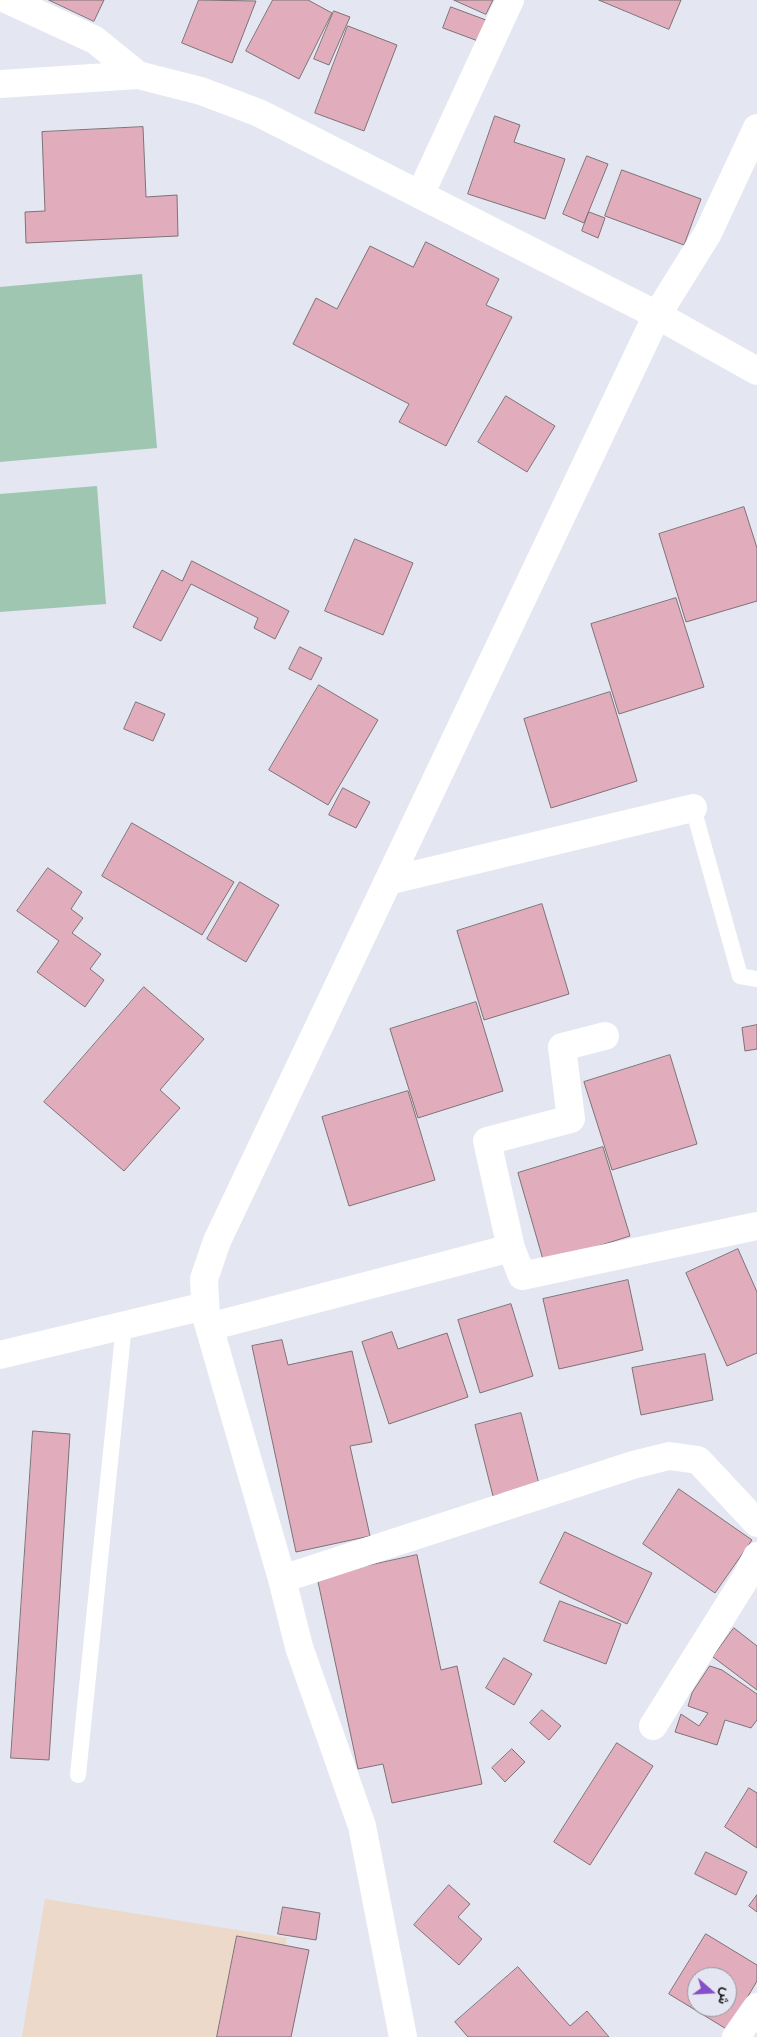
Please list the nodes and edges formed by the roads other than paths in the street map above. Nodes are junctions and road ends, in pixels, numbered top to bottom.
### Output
1 (4, 0) edge
2 (8, 0) edge
3 (510, 0) edge
4 (0, 19) edge
5 (138, 75) junction
6 (0, 84) edge
7 (757, 128) edge
8 (420, 195) junction
9 (657, 315) junction
10 (757, 371) edge
11 (694, 808) joint
12 (388, 881) junction
13 (757, 979) edge
14 (605, 1036) dead end
15 (757, 1226) edge
16 (511, 1248) junction
17 (207, 1317) junction
18 (124, 1325) junction
19 (0, 1355) edge
20 (757, 1523) edge
21 (757, 1556) edge
22 (282, 1579) junction
23 (653, 1726) dead end
24 (78, 1775) dead end
25 (757, 2007) edge
26 (403, 2037) edge
27 (736, 2037) edge

1 - 4 street
2 - 5 street
3 - 8 street
5 - 6 street
5 - 8 street
7 - 9 street
8 - 9 street
9 - 10 street
9 - 12 street
11 - 12 street
11 - 13 lane
12 - 17 street
14 - 16 street
15 - 16 street
16 - 17 street
17 - 18 street
17 - 22 street
18 - 19 street
18 - 24 lane
20 - 22 street
21 - 23 street
22 - 26 street
25 - 27 street

